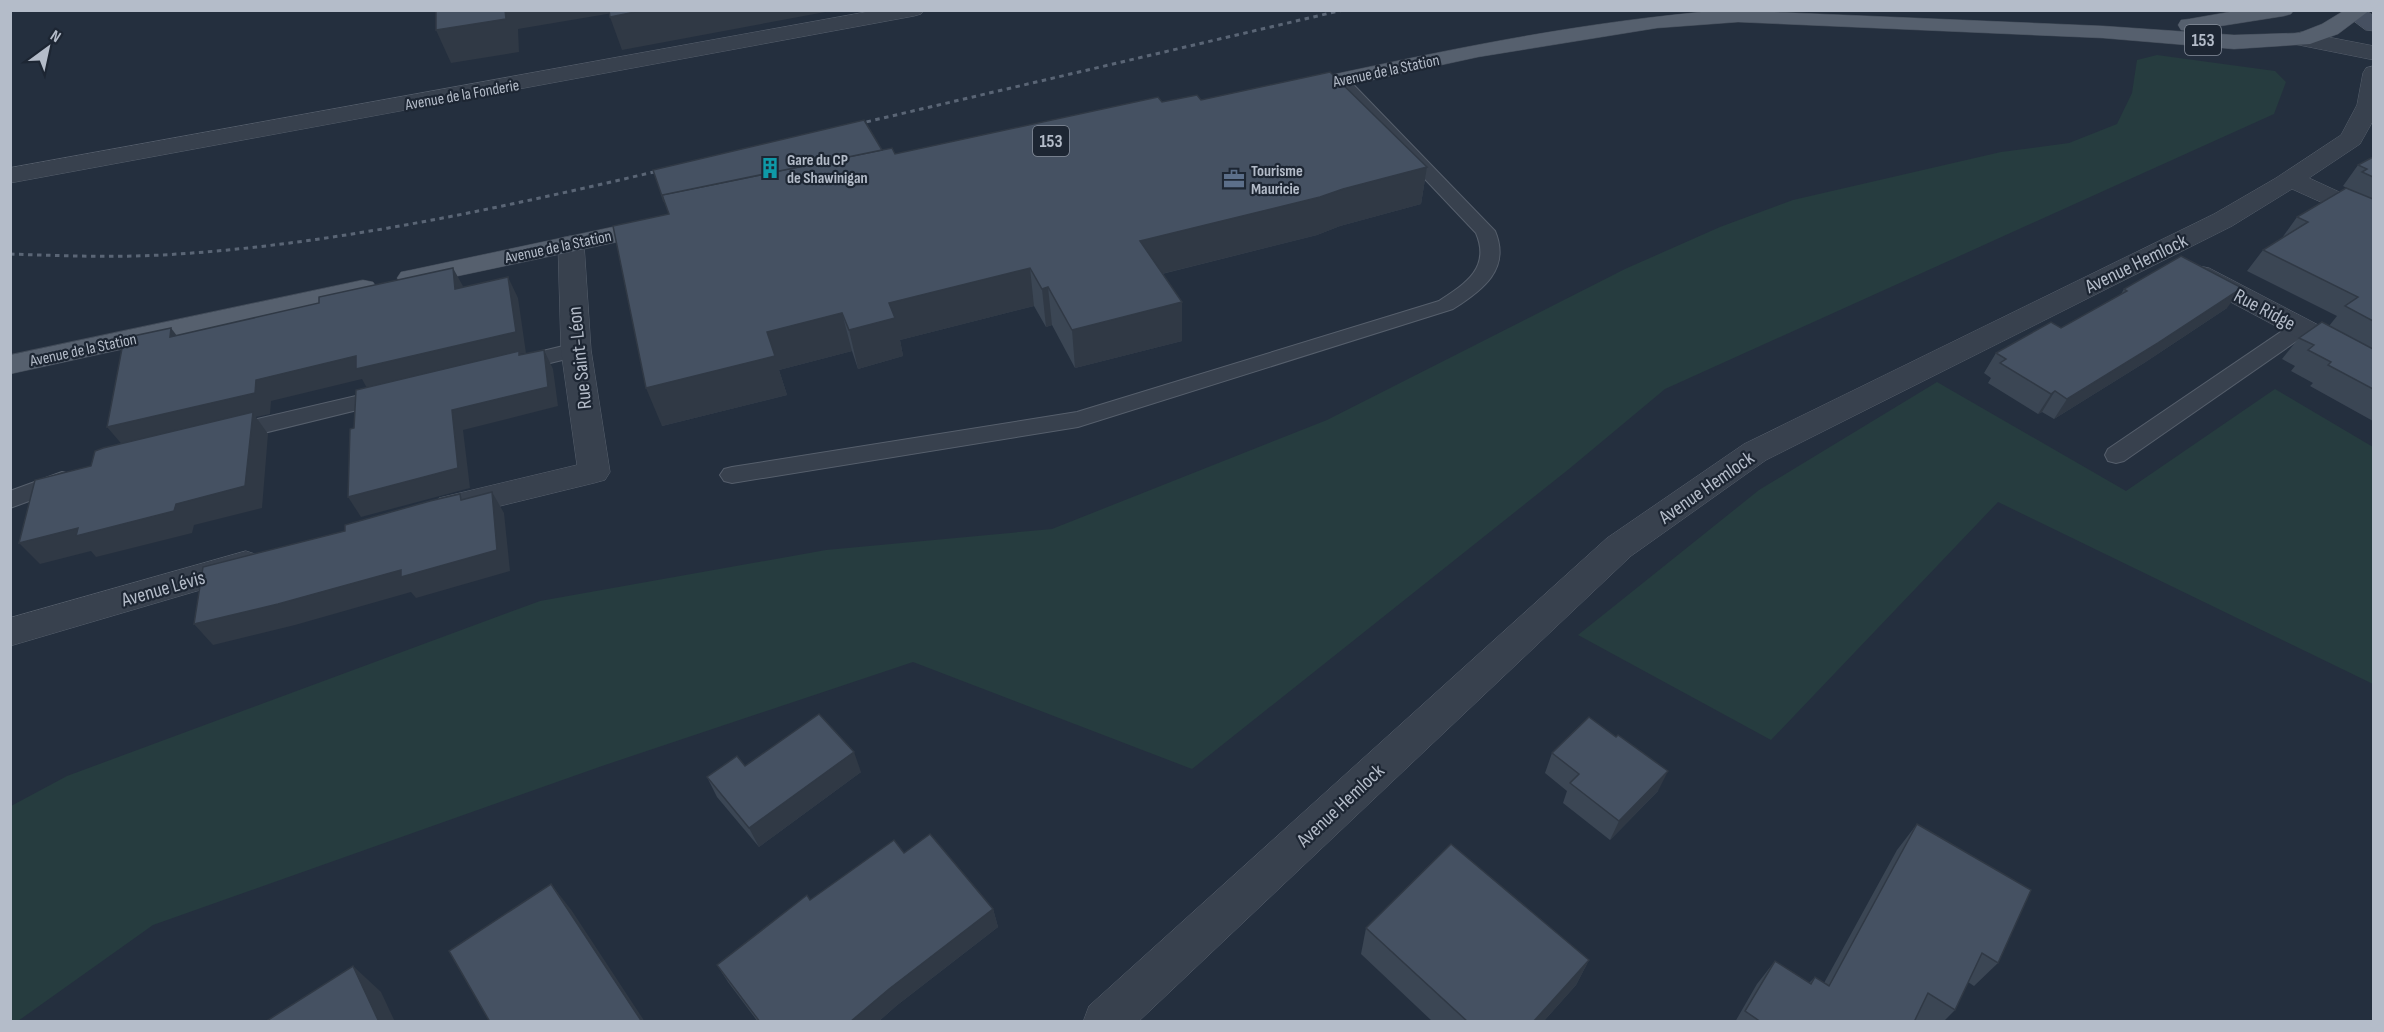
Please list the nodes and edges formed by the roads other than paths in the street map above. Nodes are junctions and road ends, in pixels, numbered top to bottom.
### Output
1 (914, 10) edge
2 (2284, 10) edge
3 (2359, 15) edge
4 (2103, 32) junction
5 (2302, 39) junction
6 (2373, 61) edge
7 (1340, 80) junction
8 (1270, 95) edge
9 (10, 176) edge
10 (2291, 179) junction
11 (2373, 218) edge
12 (687, 219) edge
13 (570, 244) junction
14 (2157, 253) junction
15 (2301, 328) junction
16 (576, 350) junction
17 (10, 365) edge
18 (2373, 366) edge
19 (495, 370) edge
20 (404, 392) edge
21 (209, 438) edge
22 (2116, 455) dead end
23 (85, 471) edge
24 (732, 475) dead end
25 (10, 500) edge
26 (420, 514) edge
27 (272, 557) edge
28 (10, 632) edge
29 (1105, 1022) edge

1 - 9 street, Avenue de la Fonderie
2 - 4 main road, 153
3 - 5 main road, 153
3 - 6 street
4 - 5 main road, 153
4 - 7 main road, Avenue de la Station / 153
5 - 6 street
6 - 10 street, Avenue Hemlock
7 - 8 main road, Avenue de la Station / 153
7 - 24 lane
10 - 11 street
10 - 14 street, Avenue Hemlock
12 - 13 main road, Avenue de la Station
13 - 16 street, Rue Saint-Léon
13 - 17 main road, Avenue de la Station
14 - 15 street, Rue Ridge
14 - 29 street, Avenue Hemlock
15 - 18 street, Rue Ridge
15 - 22 lane
16 - 19 lane
16 - 26 street, Rue Saint-Léon
20 - 21 lane
23 - 25 lane
27 - 28 street, Avenue Lévis

